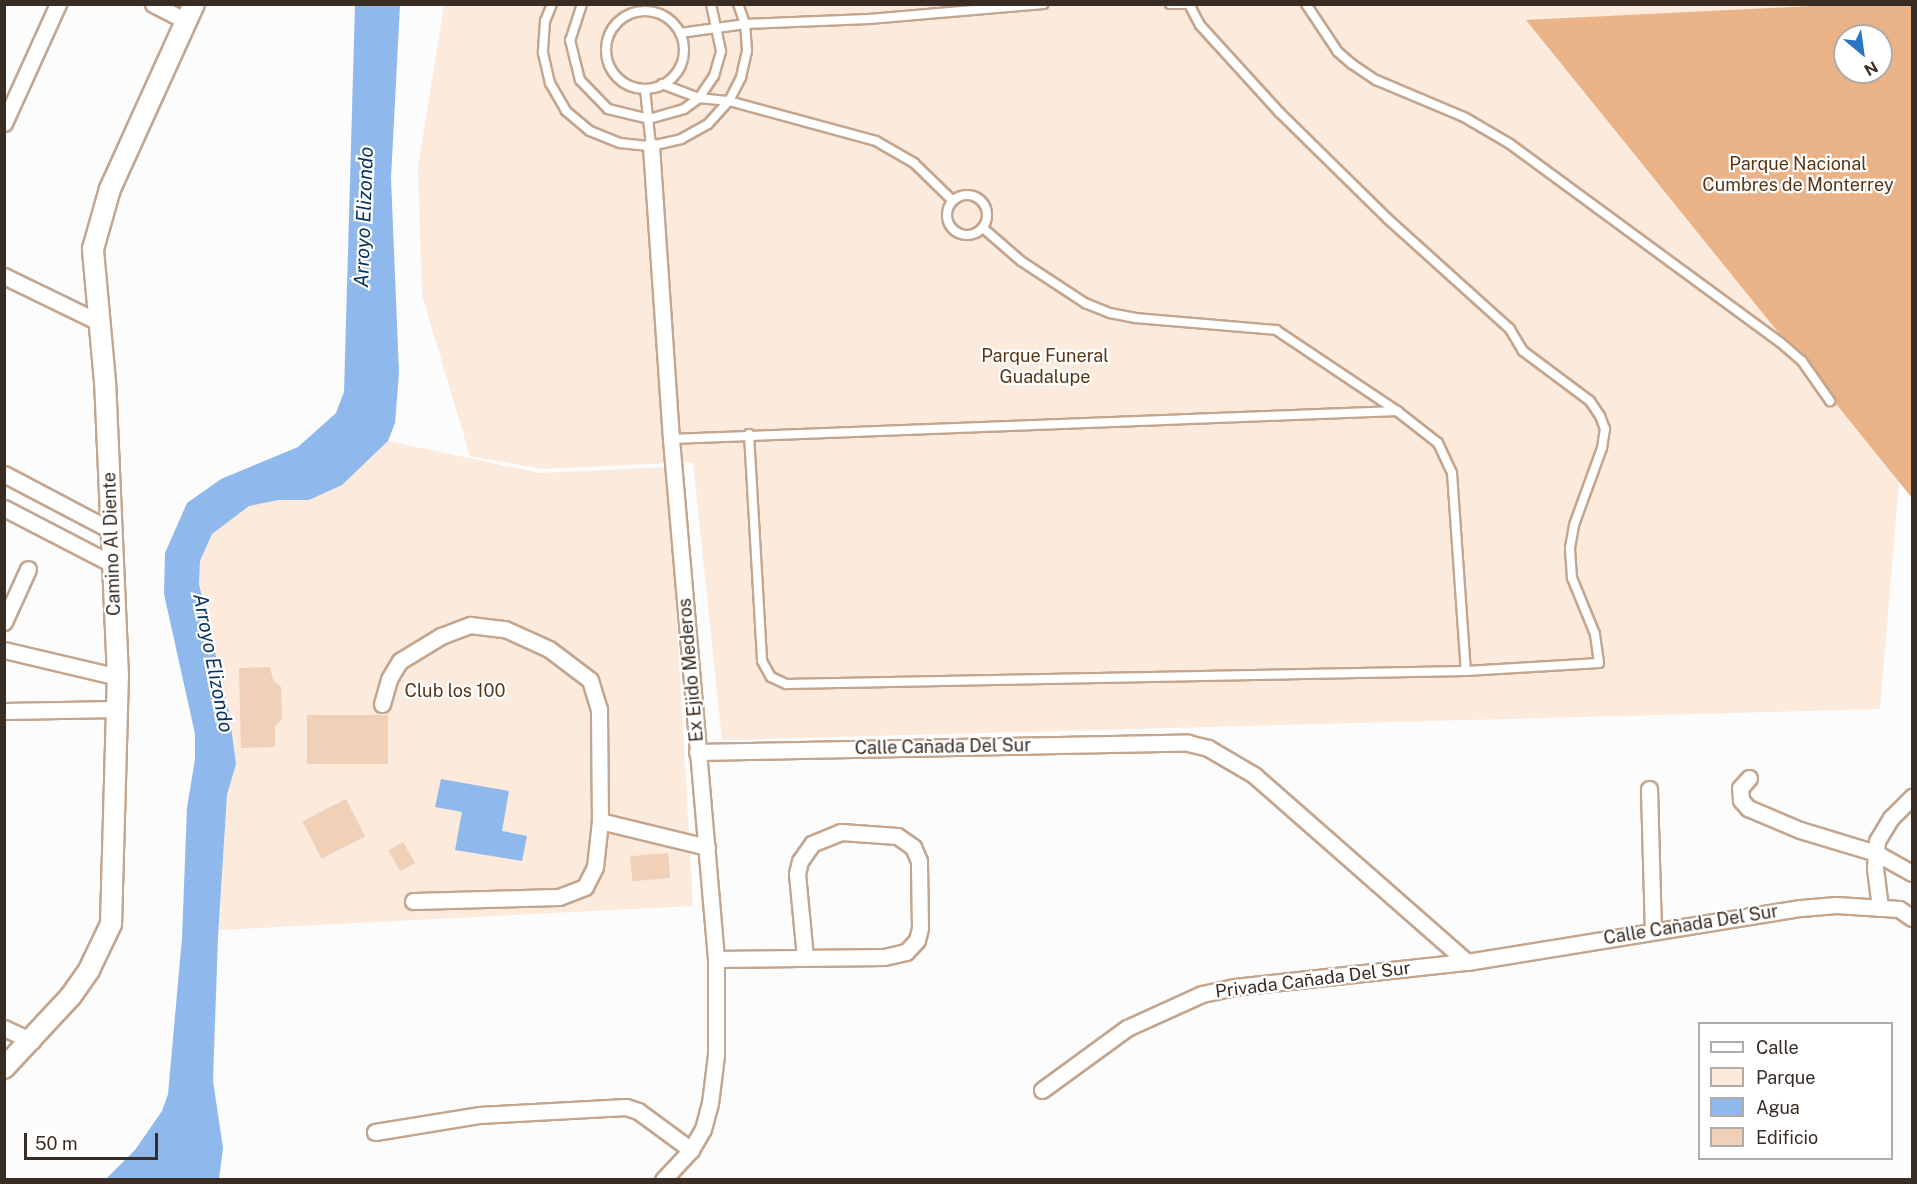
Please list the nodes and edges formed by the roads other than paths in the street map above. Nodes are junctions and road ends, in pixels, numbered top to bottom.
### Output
1 (58, 4) edge
2 (153, 4) edge
3 (552, 4) edge
4 (582, 4) edge
5 (711, 4) edge
6 (738, 4) edge
7 (1043, 4) edge
8 (1170, 4) edge
9 (1306, 4) edge
10 (1191, 5) edge
11 (638, 8) edge
12 (190, 13) edge
13 (745, 24) junction
14 (719, 28) junction
15 (680, 33) junction
16 (662, 84) junction
17 (645, 89) junction
18 (699, 98) junction
19 (729, 101) junction
20 (648, 119) junction
21 (4, 123) edge
22 (651, 146) junction
23 (953, 201) junction
24 (983, 228) junction
25 (4, 276) edge
26 (101, 323) junction
27 (1830, 401) dead end
28 (1396, 411) junction
29 (749, 434) junction
30 (671, 439) junction
31 (4, 474) edge
32 (4, 508) edge
33 (110, 530) junction
34 (112, 564) junction
35 (28, 569) dead end
36 (4, 622) edge
37 (4, 650) edge
38 (1466, 671) junction
39 (117, 676) junction
40 (382, 704) dead end
41 (117, 710) junction
42 (4, 711) edge
43 (697, 752) junction
44 (1749, 778) dead end
45 (1649, 789) dead end
46 (1912, 797) edge
47 (600, 821) junction
48 (708, 848) junction
49 (1876, 853) junction
50 (1912, 873) edge
51 (413, 901) dead end
52 (1880, 908) junction
53 (1912, 918) edge
54 (1653, 930) junction
55 (805, 957) junction
56 (716, 959) junction
57 (1467, 962) junction
58 (4, 1028) edge
59 (32, 1041) junction
60 (4, 1068) edge
61 (1042, 1090) dead end
62 (375, 1132) dead end
63 (691, 1150) junction
64 (663, 1179) edge

1 - 21 street
2 - 12 street
3 - 22 lane
4 - 20 lane
5 - 14 lane
6 - 13 lane
7 - 13 lane
8 - 10 lane
9 - 27 lane
10 - 38 lane
11 - 15 lane
11 - 17 lane
12 - 26 street, Camino Al Diente
13 - 14 lane
13 - 19 lane
14 - 15 lane
14 - 18 lane
15 - 16 lane
16 - 17 lane
16 - 18 lane
17 - 20 lane
18 - 19 lane
18 - 20 lane
19 - 22 lane
19 - 23 lane
20 - 22 lane
22 - 30 street, Ex Ejido Mederos
23 - 24 lane
23 - 24 lane
24 - 28 lane
25 - 26 street
26 - 33 street, Camino Al Diente
28 - 29 lane
28 - 38 lane
29 - 30 lane
29 - 38 lane
30 - 43 street, Ex Ejido Mederos
31 - 33 street
32 - 34 street
33 - 34 street, Camino Al Diente
34 - 39 street, Camino Al Diente
35 - 36 street
37 - 39 street
39 - 41 street, Camino Al Diente
40 - 47 street
41 - 42 street
41 - 59 street, Camino Al Diente
43 - 48 street, Ex Ejido Mederos
43 - 57 street, Calle Cañada Del Sur
44 - 49 street
45 - 54 street
46 - 49 street
47 - 48 street
47 - 51 street
48 - 56 street, Ex Ejido Mederos
49 - 50 street
49 - 52 street
52 - 53 street, Calle Cañada Del Sur
52 - 54 street, Calle Cañada Del Sur
54 - 57 street, Calle Cañada Del Sur
55 - 55 street
55 - 56 street
56 - 63 street, Ex Ejido Mederos
57 - 61 street, Privada Cañada Del Sur
58 - 59 street
59 - 60 street, Camino Al Diente
62 - 63 street
63 - 64 street, Ex Ejido Mederos

